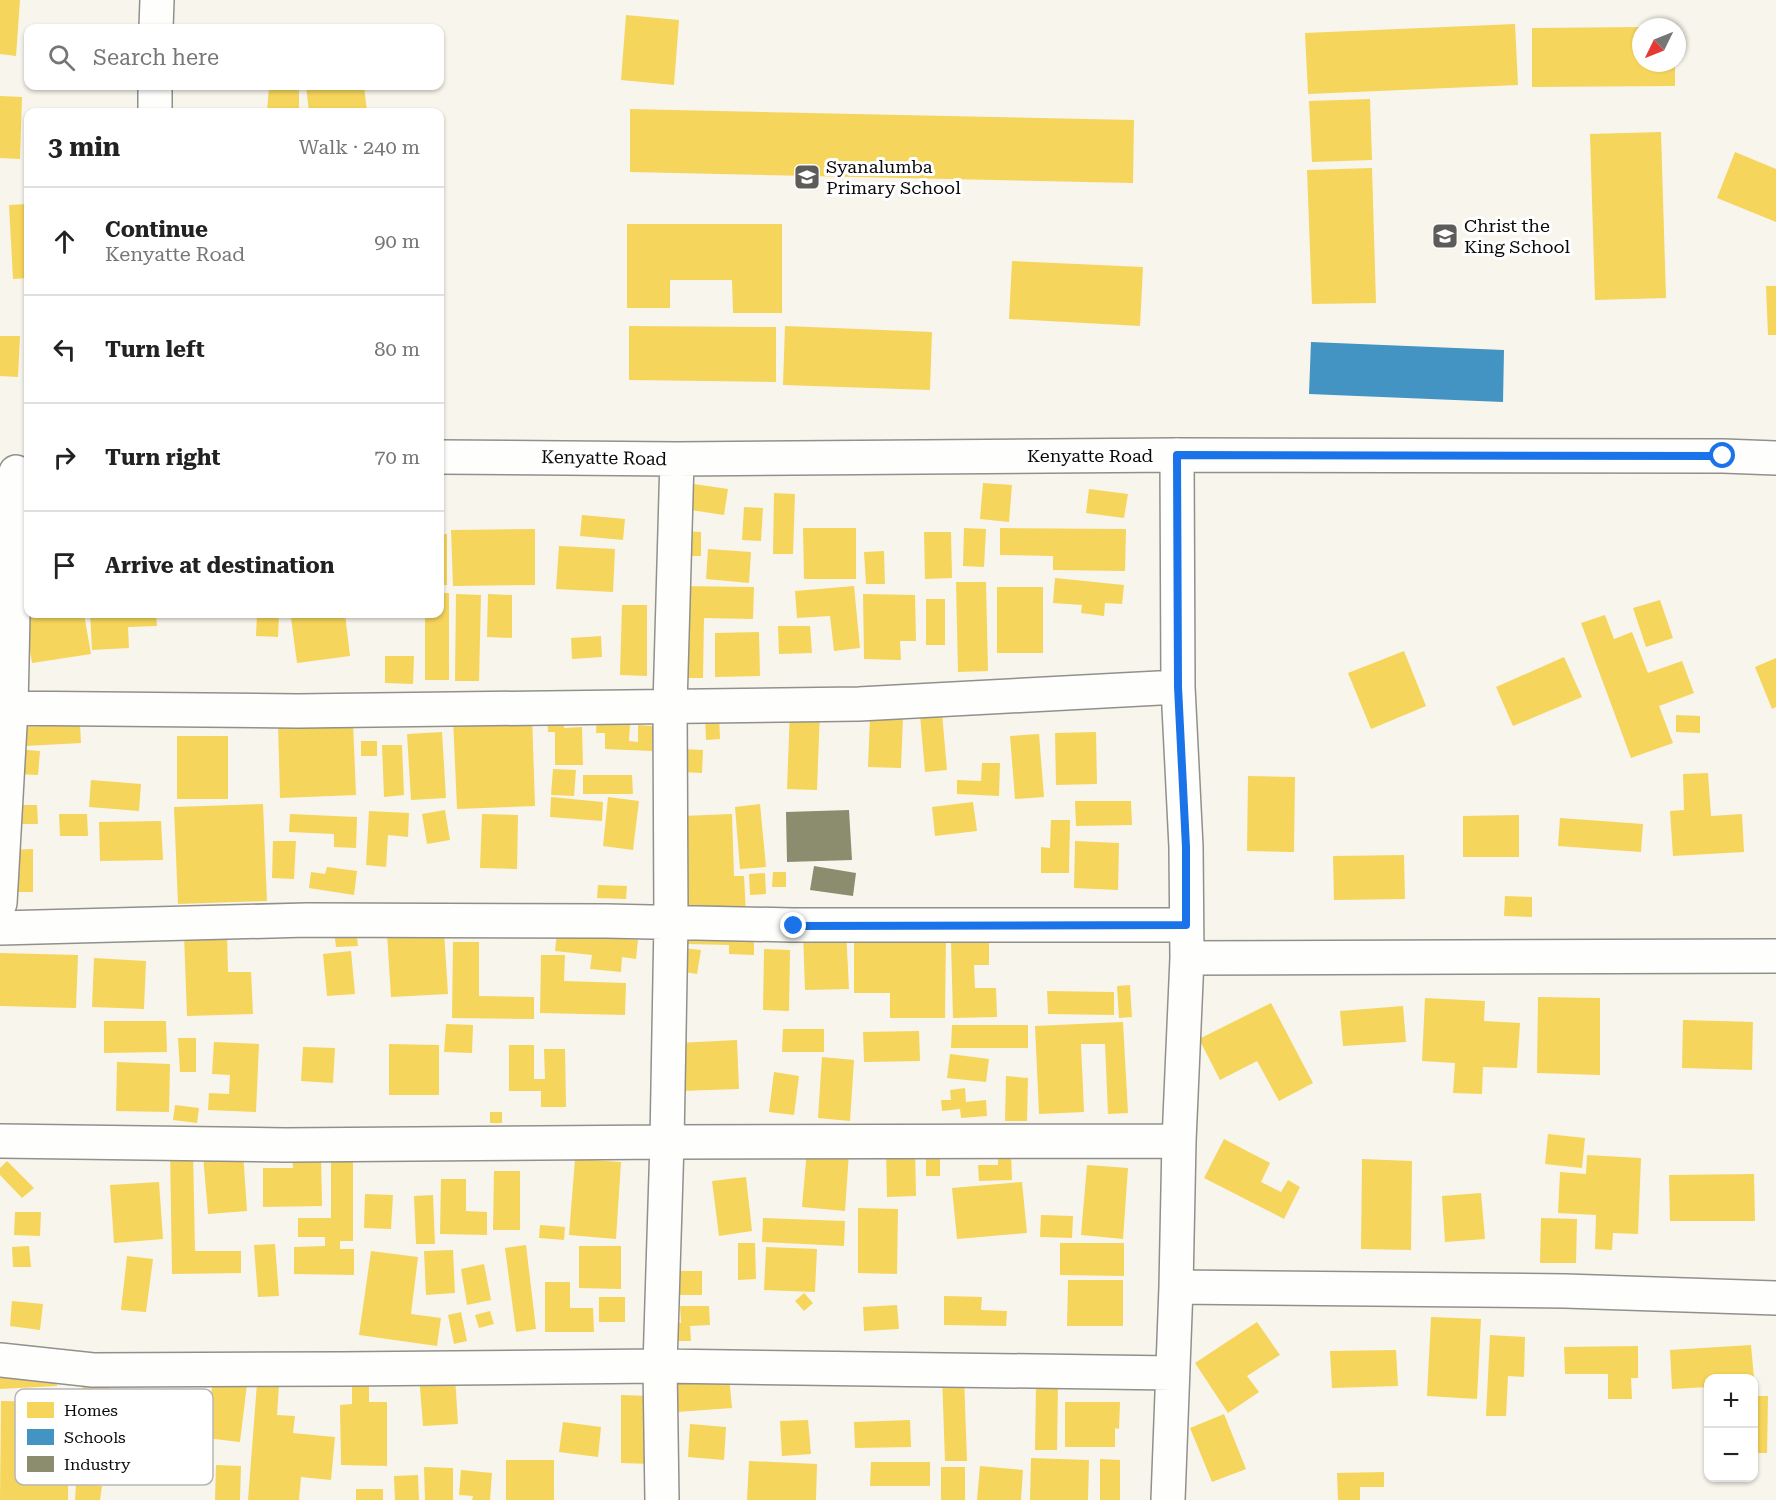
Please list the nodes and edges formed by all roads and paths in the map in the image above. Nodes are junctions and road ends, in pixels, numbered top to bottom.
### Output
1 (157, 0) edge
2 (156, 24) edge
3 (155, 90) edge
4 (155, 108) edge
5 (1177, 455) junction
6 (444, 457) edge
7 (1776, 458) edge
8 (677, 459) junction
9 (15, 472) edge
10 (1178, 687) junction
11 (670, 706) junction
12 (6, 708) edge
13 (0, 903) edge
14 (670, 922) junction
15 (1186, 925) junction
16 (0, 928) edge
17 (1776, 956) edge
18 (1187, 958) junction
19 (0, 1141) edge
20 (1179, 1141) junction
21 (667, 1142) junction
22 (1176, 1287) junction
23 (1776, 1298) edge
24 (0, 1360) edge
25 (660, 1366) junction
26 (1172, 1373) junction
27 (662, 1500) edge
28 (1168, 1500) edge

1 - 2 street
3 - 4 street
5 - 7 street, Kenyatte Road
5 - 8 street, Kenyatte Road
5 - 10 street
6 - 8 street, Kenyatte Road
8 - 11 street
9 - 12 street
10 - 11 street
10 - 15 street
11 - 12 street
11 - 14 street
12 - 13 street
14 - 15 street
14 - 16 street
14 - 21 street
15 - 18 street
17 - 18 street
18 - 20 street
19 - 21 street
20 - 21 street
20 - 22 street
21 - 25 street
22 - 23 street
22 - 26 street
24 - 25 street
25 - 26 street
25 - 27 street
26 - 28 street

